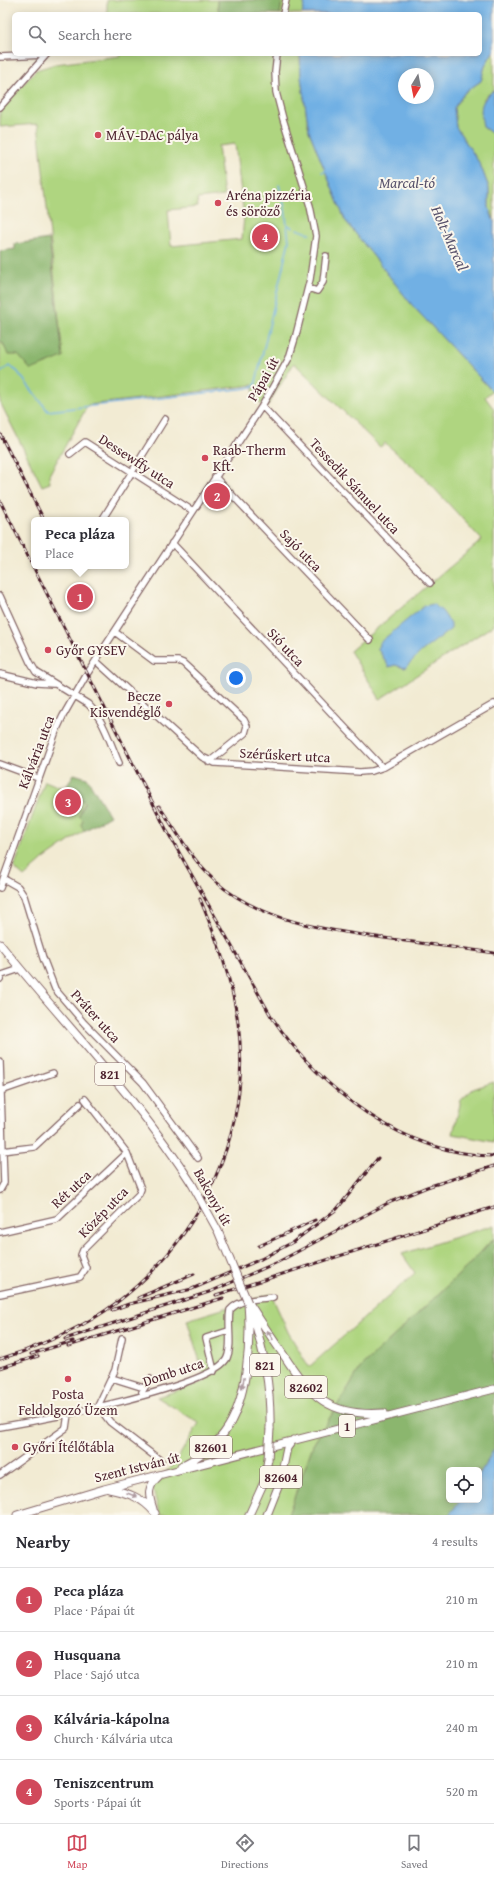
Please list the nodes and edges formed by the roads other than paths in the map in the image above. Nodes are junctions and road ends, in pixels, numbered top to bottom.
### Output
1 (286, 0) edge
2 (283, 12) edge
3 (23, 56) edge
4 (45, 56) edge
5 (277, 56) edge
6 (0, 57) edge
7 (0, 107) edge
8 (326, 256) dead end
9 (308, 288) junction
10 (262, 406) junction
11 (164, 419) dead end
12 (70, 454) dead end
13 (131, 471) junction
14 (215, 478) junction
15 (193, 510) junction
16 (104, 517) edge
17 (172, 543) junction
18 (430, 583) dead end
19 (0, 596) edge
20 (115, 632) junction
21 (370, 640) dead end
22 (96, 661) junction
23 (0, 674) edge
24 (87, 674) joint
25 (55, 684) junction
26 (74, 696) junction
27 (494, 704) edge
28 (209, 762) junction
29 (119, 763) dead end
30 (0, 764) edge
31 (382, 767) junction
32 (38, 778) junction
33 (4, 879) junction
34 (0, 888) edge
35 (0, 945) edge
36 (20, 970) junction
37 (0, 979) edge
38 (0, 1062) edge
39 (53, 1074) dead end
40 (1, 1091) edge
41 (85, 1099) dead end
42 (80, 1104) dead end
43 (2, 1151) junction
44 (128, 1154) junction
45 (198, 1158) dead end
46 (0, 1190) edge
47 (0, 1232) edge
48 (0, 1294) edge
49 (273, 1297) dead end
50 (248, 1303) junction
51 (228, 1331) junction
52 (122, 1338) dead end
53 (214, 1371) junction
54 (112, 1378) junction
55 (150, 1379) dead end
56 (144, 1388) junction
57 (494, 1389) edge
58 (140, 1395) junction
59 (98, 1406) junction
60 (400, 1412) junction
61 (68, 1414) junction
62 (0, 1427) edge
63 (293, 1440) junction
64 (161, 1462) dead end
65 (164, 1474) junction
66 (0, 1475) edge
67 (104, 1489) junction
68 (155, 1514) edge
69 (19, 1515) edge
70 (249, 1515) edge
71 (267, 1515) edge

1 - 2 street
3 - 6 street
4 - 7 street
5 - 9 street, Pápai út
8 - 9 street
9 - 10 street, Pápai út
10 - 14 street, Pápai út
10 - 18 street, Tessedik Sámuel utca
11 - 13 street
12 - 13 street, Dessewffy utca
13 - 15 street, Dessewffy utca
13 - 16 street
14 - 15 street, Pápai út
14 - 21 street, Sajó utca
15 - 17 street, Pápai út
17 - 20 street, Pápai út
17 - 31 street, Sió utca
19 - 25 street
20 - 22 street, Pápai út
20 - 28 street
22 - 24 street, Pápai út
22 - 28 street
23 - 25 street
24 - 26 street, Kálvária utca
25 - 26 street
26 - 29 street
26 - 32 street, Kálvária utca
27 - 31 street, Szérűskert utca
28 - 31 street, Szérűskert utca
30 - 32 street
32 - 33 street, Kálvária utca
33 - 34 street, Kálvária utca
33 - 45 street, Práter utca
35 - 36 main road, Bakonyi út / 821
36 - 37 street
36 - 50 main road, Bakonyi út / 821, bridge
38 - 40 street
39 - 40 street
40 - 43 street
41 - 44 street
42 - 43 street
43 - 46 street
44 - 47 street, Rét utca
44 - 48 street, Közép utca
49 - 51 street, Domb utca
60 -> 50 main road, 82602
50 -> 65 main road, 82601
50 - 70 main road, Bakonyi út / 821, bridge
51 - 53 street, Domb utca
51 - 53 street, Domb utca
52 - 54 street
53 - 58 street, Domb utca
54 - 56 street, Domb utca
54 - 59 street
55 - 56 street, Domb utca
56 - 58 street, Domb utca
57 - 60 main road, Szent István út / 1
58 - 59 street, Domb utca
59 - 61 street, Domb utca
59 - 64 street
60 - 63 main road, Szent István út / 1
61 - 62 street, Domb utca
61 - 66 street
63 - 65 main road, Szent István út / 1
63 - 71 main road, 82604
65 - 67 main road, Szent István út / 1
65 - 68 main road
67 -> 68 main road
67 - 69 main road, Szent István út / 1

